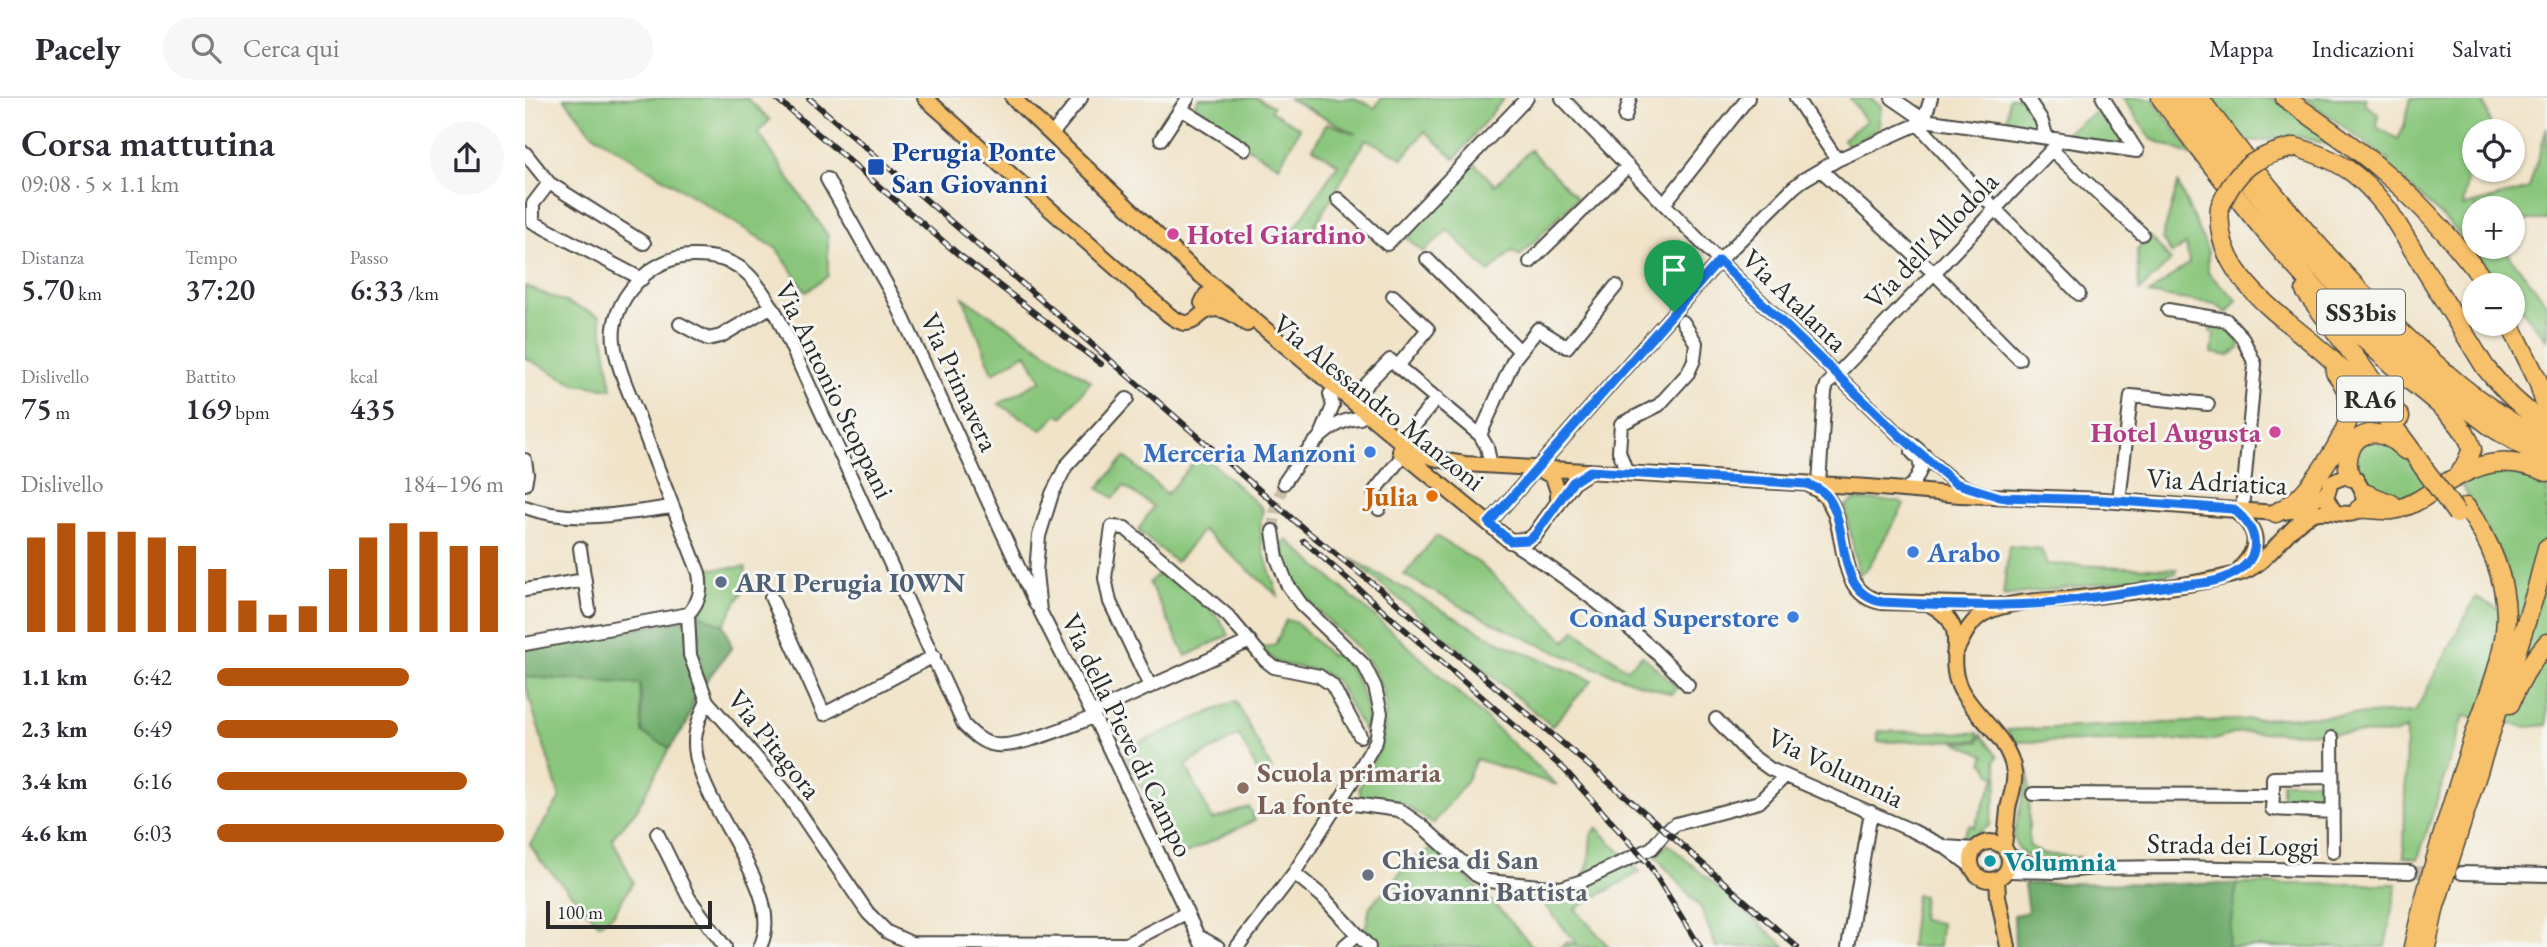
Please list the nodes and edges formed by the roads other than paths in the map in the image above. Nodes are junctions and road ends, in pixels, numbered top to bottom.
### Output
1 (925, 98) edge
2 (1013, 98) edge
3 (1081, 98) edge
4 (1188, 98) edge
5 (1527, 98) edge
6 (1562, 98) edge
7 (1629, 98) edge
8 (1748, 98) edge
9 (1796, 98) edge
10 (1892, 98) edge
11 (1931, 98) edge
12 (2027, 98) edge
13 (2103, 98) edge
14 (2161, 98) edge
15 (2181, 98) edge
16 (2199, 98) edge
17 (2285, 98) edge
18 (1181, 109) junction
19 (1625, 117) dead end
20 (1921, 122) junction
21 (1052, 134) junction
22 (1161, 139) dead end
23 (2053, 143) junction
24 (2295, 147) junction
25 (1245, 149) dead end
26 (525, 153) edge
27 (1837, 160) junction
28 (1628, 166) junction
29 (1821, 170) junction
30 (827, 180) dead end
31 (549, 183) junction
32 (1338, 199) dead end
33 (1664, 204) junction
34 (2422, 208) junction
35 (1996, 210) junction
36 (2142, 234) dead end
37 (644, 243) dead end
38 (2278, 247) junction
39 (1427, 259) dead end
40 (1719, 261) junction
41 (1530, 262) dead end
42 (1193, 269) junction
43 (1933, 272) junction
44 (2478, 273) edge
45 (642, 279) junction
46 (1616, 286) dead end
47 (2079, 294) dead end
48 (1393, 296) dead end
49 (1214, 303) junction
50 (772, 306) junction
51 (2168, 310) dead end
52 (1244, 312) junction
53 (1683, 322) dead end
54 (680, 324) dead end
55 (2517, 336) edge
56 (2308, 340) junction
57 (1520, 351) junction
58 (2019, 359) dead end
59 (1394, 363) junction
60 (1836, 374) junction
61 (1330, 394) junction
62 (1437, 398) junction
63 (1127, 399) dead end
64 (1350, 400) junction
65 (2208, 404) dead end
66 (2547, 411) edge
67 (1360, 418) junction
68 (2547, 425) edge
69 (1480, 435) junction
70 (1899, 435) junction
71 (1320, 436) junction
72 (2547, 444) edge
73 (1402, 448) junction
74 (525, 460) edge
75 (2547, 460) edge
76 (2428, 463) junction
77 (1465, 464) junction
78 (1491, 466) junction
79 (1537, 468) junction
80 (1590, 471) junction
81 (2547, 472) edge
82 (1627, 473) junction
83 (2457, 476) junction
84 (2351, 477) junction
85 (1285, 483) tunnel mouth
86 (525, 484) edge
87 (1813, 484) junction
88 (1869, 487) junction
89 (1904, 490) junction
90 (2326, 492) junction
91 (1451, 493) junction
92 (2000, 497) junction
93 (2119, 501) junction
94 (2362, 501) junction
95 (1558, 503) junction
96 (525, 507) edge
97 (673, 507) junction
98 (1379, 509) dead end
99 (2238, 509) junction
100 (2334, 512) junction
101 (2276, 513) junction
102 (1839, 520) junction
103 (1489, 523) junction
104 (1273, 531) tunnel mouth
105 (1534, 536) junction
106 (1510, 541) junction
107 (580, 548) dead end
108 (2547, 548) edge
109 (1534, 556) junction
110 (2230, 576) junction
111 (585, 580) junction
112 (525, 590) edge
113 (771, 597) dead end
114 (1929, 604) junction
115 (2006, 606) junction
116 (589, 610) dead end
117 (1040, 611) junction
118 (688, 614) junction
119 (1250, 641) junction
120 (2547, 643) edge
121 (525, 644) edge
122 (1954, 655) junction
123 (934, 656) junction
124 (2505, 682) junction
125 (1688, 685) dead end
126 (1150, 687) junction
127 (707, 701) junction
128 (1093, 715) junction
129 (1716, 719) dead end
130 (1360, 736) dead end
131 (2333, 738) dead end
132 (1785, 776) junction
133 (2332, 777) junction
134 (2033, 794) dead end
135 (2273, 795) junction
136 (1339, 802) junction
137 (2009, 806) junction
138 (1871, 812) junction
139 (2333, 812) junction
140 (657, 833) dead end
141 (1981, 846) junction
142 (1945, 847) junction
143 (2006, 851) junction
144 (2333, 852) dead end
145 (2056, 872) junction
146 (2410, 872) tunnel mouth
147 (1294, 873) junction
148 (1976, 873) junction
149 (2462, 873) tunnel mouth
150 (2002, 875) junction
151 (2547, 875) edge
152 (1186, 913) junction
153 (2005, 925) junction
154 (1357, 935) junction
155 (1201, 941) edge
156 (914, 945) edge
157 (1125, 946) edge
158 (1237, 946) edge
159 (725, 947) edge
160 (760, 947) edge
161 (1218, 947) edge
162 (1343, 947) edge
163 (1369, 947) edge
164 (1848, 947) edge
165 (2008, 947) edge
166 (2413, 947) edge
167 (2426, 947) edge

1 - 49 main road
2 - 21 main road, Via Alessandro Manzoni
3 - 21 street
4 - 18 street
5 - 32 street
6 - 28 street, Via Atalanta
7 - 19 street
8 - 33 street
9 - 27 street
10 - 20 street
11 - 20 street
12 - 23 street
13 - 23 street
14 - 38 highway
15 - 75 highway, SS3bis
16 - 72 highway, SS3bis
17 - 34 highway
18 - 22 street
18 - 25 street
20 - 23 street
20 - 27 street
20 - 35 street
21 - 42 main road, Via Alessandro Manzoni
23 - 35 street, Via dell'Allodola
23 - 36 street
24 - 34 highway
24 - 56 highway, bridge
24 - 68 highway
26 - 31 street
27 - 29 street
28 - 33 street, Via Atalanta
28 - 41 street
29 - 40 street
29 - 43 street
30 - 117 street, Via Primavera
31 - 37 street
31 - 45 street
33 - 40 street, Via Atalanta
34 - 44 highway
35 - 43 street, Via dell'Allodola
35 - 47 street
38 - 76 highway, RA6
38 - 83 highway
39 - 57 street
40 - 60 street, Via Atalanta
40 - 79 street
42 - 49 main road
42 - 52 main road, Via Alessandro Manzoni
43 - 58 street
43 - 60 street, Via dell'Allodola
45 - 50 street, Via Antonio Stoppani
45 - 97 street, Via Antonio Stoppani
46 - 57 street
48 - 59 street
49 - 52 main road
49 - 61 main road, Via Alessandro Manzoni
50 - 54 street
50 - 123 street, Via Antonio Stoppani
51 - 99 street
52 - 64 main road, Via Alessandro Manzoni
53 - 82 street
55 - 66 highway
56 - 76 highway, RA6
56 - 101 highway
57 - 69 street
59 - 62 street, Via Alessandro Manzoni
59 - 64 street, Via Alessandro Manzoni
60 - 70 street, Via Atalanta
60 - 87 street, Via Atalanta
61 - 67 main road, Via Alessandro Manzoni
61 - 71 street
62 - 69 street
62 - 73 street, Via Alessandro Manzoni
63 - 117 street, Via della Pieve di Campo
64 - 73 main road, Via Alessandro Manzoni
65 - 93 street
67 - 71 street
67 - 73 main road, Via Alessandro Manzoni
69 - 78 street
70 - 89 street, Via Atalanta
70 - 92 street, Via Atalanta
71 - 85 street
73 - 77 main road, Via Alessandro Manzoni
73 - 91 main road, Via Alessandro Manzoni
73 - 98 street
74 - 86 street
76 - 84 highway
76 - 124 highway, RA6, bridge
77 - 78 main road, Via Adriatica
77 - 91 main road
78 - 79 main road, Via Adriatica
79 - 80 main road, Via Adriatica
79 - 95 main road
79 - 103 street
80 - 82 main road, Via Adriatica
80 - 95 main road
81 - 83 highway
82 - 87 main road, Via Adriatica
83 - 94 highway
84 - 90 main road
84 - 94 main road
87 - 88 main road, Via Adriatica
87 - 102 main road
88 - 89 main road, Via Adriatica
88 - 102 main road
89 - 92 main road, Via Adriatica
90 - 100 main road
90 - 101 main road, Via Adriatica
91 - 103 main road, Via Alessandro Manzoni
92 - 93 main road, Via Adriatica
93 - 99 main road, Via Adriatica
94 - 100 main road
95 - 105 main road
96 - 97 street
97 - 118 street, Via Antonio Stoppani
99 - 101 main road, Via Adriatica
99 - 110 main road
100 - 110 main road
102 - 114 main road
103 - 106 main road, Via Alessandro Manzoni
104 - 136 street
105 - 106 main road
105 - 109 street
106 - 109 street, Via Alessandro Manzoni
107 - 111 street
108 - 124 highway
109 - 125 street, Via Alessandro Manzoni
110 - 115 main road
111 - 112 street
111 - 116 street
113 - 123 street
114 - 115 main road
114 - 122 main road
115 - 122 main road
117 - 128 street, Via della Pieve di Campo
118 - 121 street
118 - 127 street, Via Pitagora
119 - 126 street
119 - 126 street
119 - 130 street
120 - 124 highway
122 - 137 main road
123 - 128 street, Via Antonio Stoppani
124 - 166 highway, RA6
124 - 167 highway
126 - 128 street
127 - 156 street, Via Pitagora
127 - 160 street
128 - 152 street, Via della Pieve di Campo
129 - 132 street, Via Volumnia
131 - 133 street
132 - 136 street
132 - 138 street, Via Volumnia
133 - 135 street
133 - 139 street
134 - 135 street
135 - 139 street
136 - 147 street
137 - 141 main road
137 - 143 main road
138 - 142 street, Via Volumnia
138 - 164 street
139 - 144 street
140 - 159 street
141 - 142 street, Via Volumnia
141 - 143 main road
141 - 148 main road
142 - 148 street, Via Volumnia
143 - 145 street, Strada dei Loggi
143 - 150 main road
145 - 146 street, Strada dei Loggi
145 - 150 street, Strada dei Loggi
147 - 154 street
147 - 158 street
148 - 150 main road
148 - 153 main road, Via Volumnia
149 - 151 street
150 - 153 main road, Via Volumnia
152 - 155 street, Via della Pieve di Campo
152 - 157 street
153 - 165 main road, Via Volumnia
154 - 162 street
154 - 163 street
155 - 161 street
156 - 157 street

